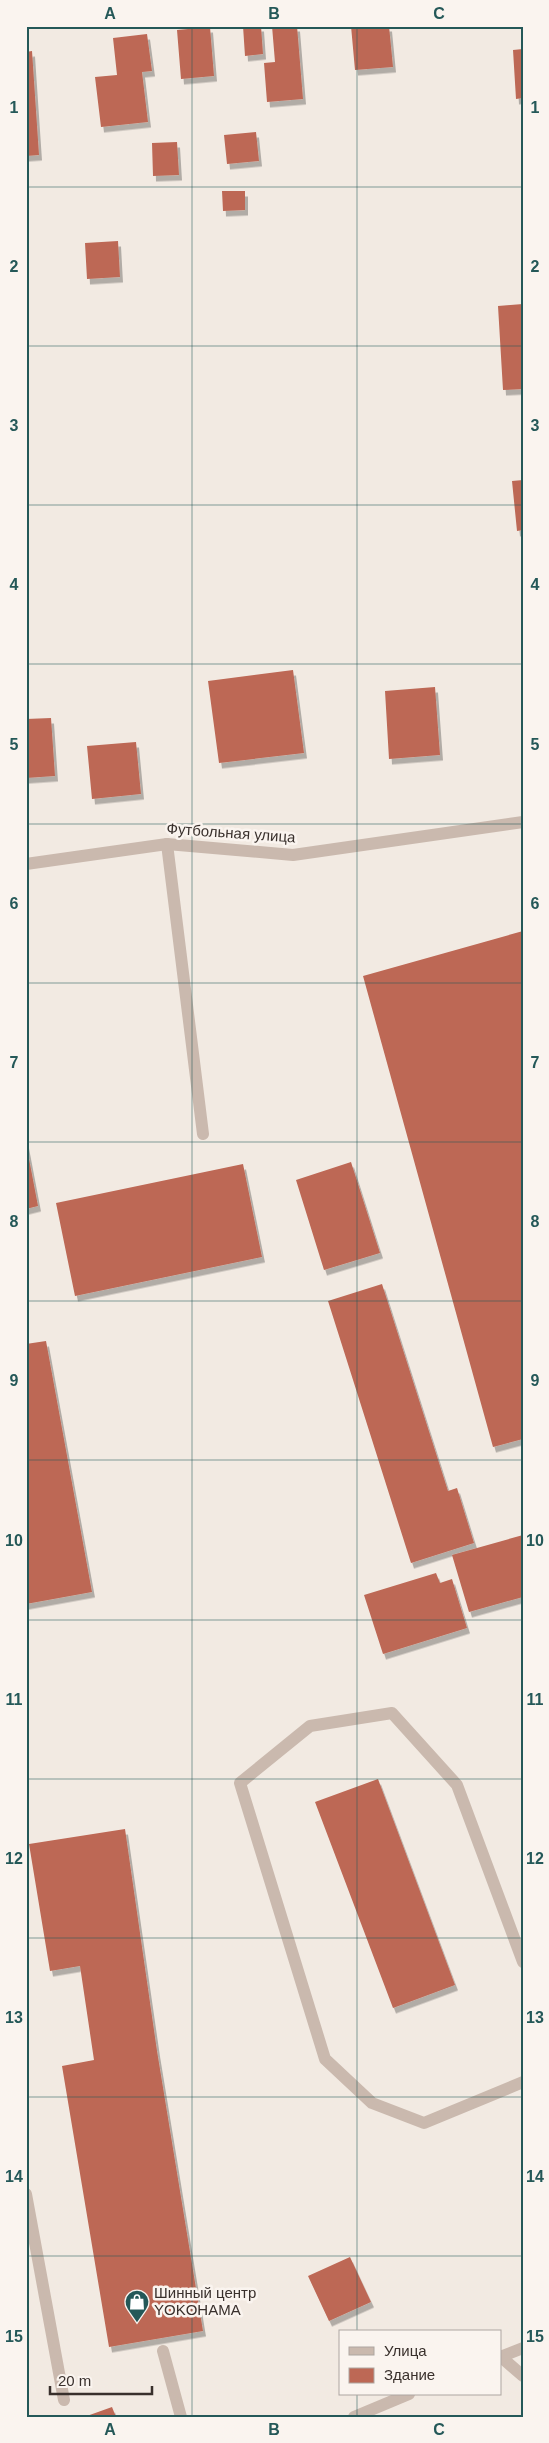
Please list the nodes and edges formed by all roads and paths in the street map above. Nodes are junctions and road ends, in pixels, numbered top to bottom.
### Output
1 (523, 822) edge
2 (167, 844) junction
3 (26, 864) edge
4 (202, 1134) dead end
5 (523, 1962) edge
6 (523, 2082) edge
7 (26, 2194) edge
8 (523, 2348) edge
9 (163, 2350) dead end
10 (502, 2357) edge
11 (502, 2358) edge
12 (523, 2376) edge
13 (404, 2396) edge
14 (64, 2400) dead end
15 (181, 2417) edge
16 (354, 2417) edge

1 - 2 street, Футбольная улица
2 - 3 street, Футбольная улица
2 - 4 street
5 - 6 street
7 - 14 street
8 - 10 street
9 - 15 street
11 - 12 street
13 - 16 street

